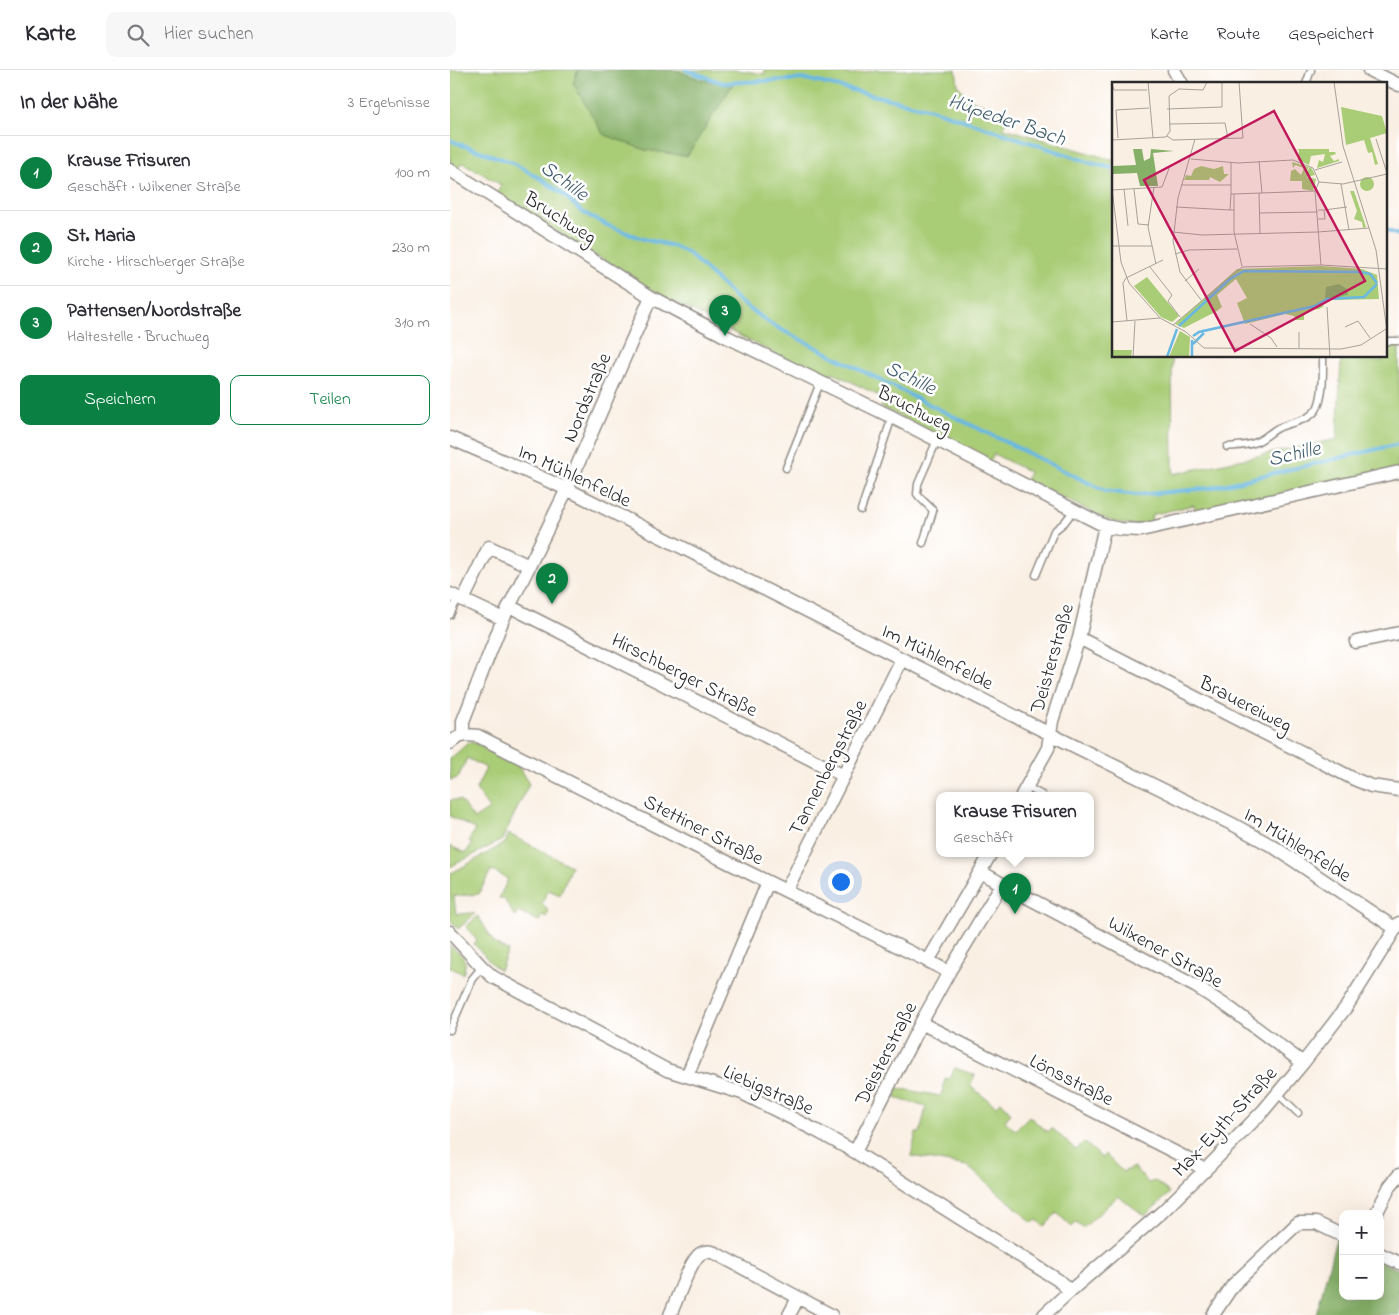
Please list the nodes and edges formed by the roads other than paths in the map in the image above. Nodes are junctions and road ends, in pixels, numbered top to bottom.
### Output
1 (1174, 70) edge
2 (1311, 70) edge
3 (1369, 70) edge
4 (1181, 82) edge
5 (1307, 82) edge
6 (1399, 85) edge
7 (450, 170) edge
8 (651, 297) junction
9 (1386, 341) edge
10 (1399, 341) edge
11 (1323, 358) edge
12 (820, 382) junction
13 (892, 417) junction
14 (450, 438) edge
15 (936, 440) junction
16 (1227, 447) dead end
17 (786, 468) dead end
18 (1399, 472) edge
19 (567, 489) junction
20 (860, 510) dead end
21 (1074, 510) junction
22 (1105, 526) junction
23 (923, 543) dead end
24 (528, 566) junction
25 (1036, 575) dead end
26 (457, 597) edge
27 (509, 606) junction
28 (450, 615) edge
29 (503, 619) junction
30 (1399, 633) edge
31 (1079, 638) junction
32 (1356, 642) dead end
33 (902, 659) junction
34 (1050, 734) junction
35 (463, 735) junction
36 (450, 743) edge
37 (844, 776) junction
38 (1399, 790) edge
39 (1024, 791) edge
40 (989, 857) edge
41 (981, 872) junction
42 (768, 882) junction
43 (1002, 884) junction
44 (786, 891) junction
45 (1398, 926) edge
46 (450, 932) edge
47 (928, 961) junction
48 (482, 967) junction
49 (949, 972) junction
50 (921, 1023) junction
51 (450, 1030) edge
52 (1303, 1063) junction
53 (687, 1076) junction
54 (1277, 1093) junction
55 (1298, 1113) dead end
56 (855, 1152) junction
57 (1204, 1171) junction
58 (1399, 1175) edge
59 (1378, 1210) edge
60 (1339, 1234) edge
61 (1382, 1255) edge
62 (1399, 1263) edge
63 (1070, 1291) junction
64 (798, 1298) junction
65 (670, 1315) edge
66 (790, 1315) edge
67 (831, 1315) edge
68 (1044, 1315) edge
69 (1213, 1315) edge

1 - 4 street
2 - 5 lane
3 - 6 street
7 - 8 street, Bruchweg
8 - 12 street, Bruchweg
8 - 19 street, Nordstraße
9 - 10 lane
11 - 16 lane
12 - 13 street, Bruchweg
12 - 17 lane
13 - 15 street, Bruchweg
13 - 20 lane
14 - 19 street, Im Mühlenfelde
15 - 21 street, Bruchweg
15 - 23 lane
18 - 22 street, Bruchweg
19 - 24 street, Nordstraße
19 - 33 street, Im Mühlenfelde
21 - 22 street, Bruchweg
21 - 25 lane
22 - 31 street, Deisterstraße
24 - 26 street
24 - 27 street, Nordstraße
26 - 28 lane
26 - 29 street
27 - 29 street, Nordstraße
27 - 37 street, Hirschberger Straße
29 - 35 street
30 - 32 street
31 - 34 street, Deisterstraße
31 - 38 street, Brauereiweg
33 - 34 street, Im Mühlenfelde
33 - 37 street, Tannenbergstraße
34 - 39 street, Deisterstraße
34 - 45 street, Im Mühlenfelde
35 - 36 street
35 - 42 street, Stettiner Straße
37 - 44 street, Tannenbergstraße
40 - 41 street
41 - 43 street, Wilxener Straße
41 - 47 street
42 - 44 street, Stettiner Straße
42 - 53 street
43 - 49 street, Deisterstraße
43 - 52 street, Wilxener Straße
44 - 47 street, Stettiner Straße
45 - 52 street, Max-Eyth-Straße
46 - 48 street, Liebigstraße
47 - 49 street, Stettiner Straße
48 - 51 lane
48 - 53 street, Liebigstraße
49 - 50 street, Deisterstraße
50 - 56 street, Deisterstraße
50 - 57 street, Lönsstraße
52 - 54 street, Max-Eyth-Straße
53 - 56 street, Liebigstraße
54 - 55 lane
54 - 57 street, Max-Eyth-Straße
56 - 63 street, Liebigstraße
57 - 63 street, Max-Eyth-Straße
58 - 59 street
60 - 69 street
61 - 62 street
63 - 68 street, Max-Eyth-Straße
64 - 65 street
64 - 66 street
64 - 67 street

